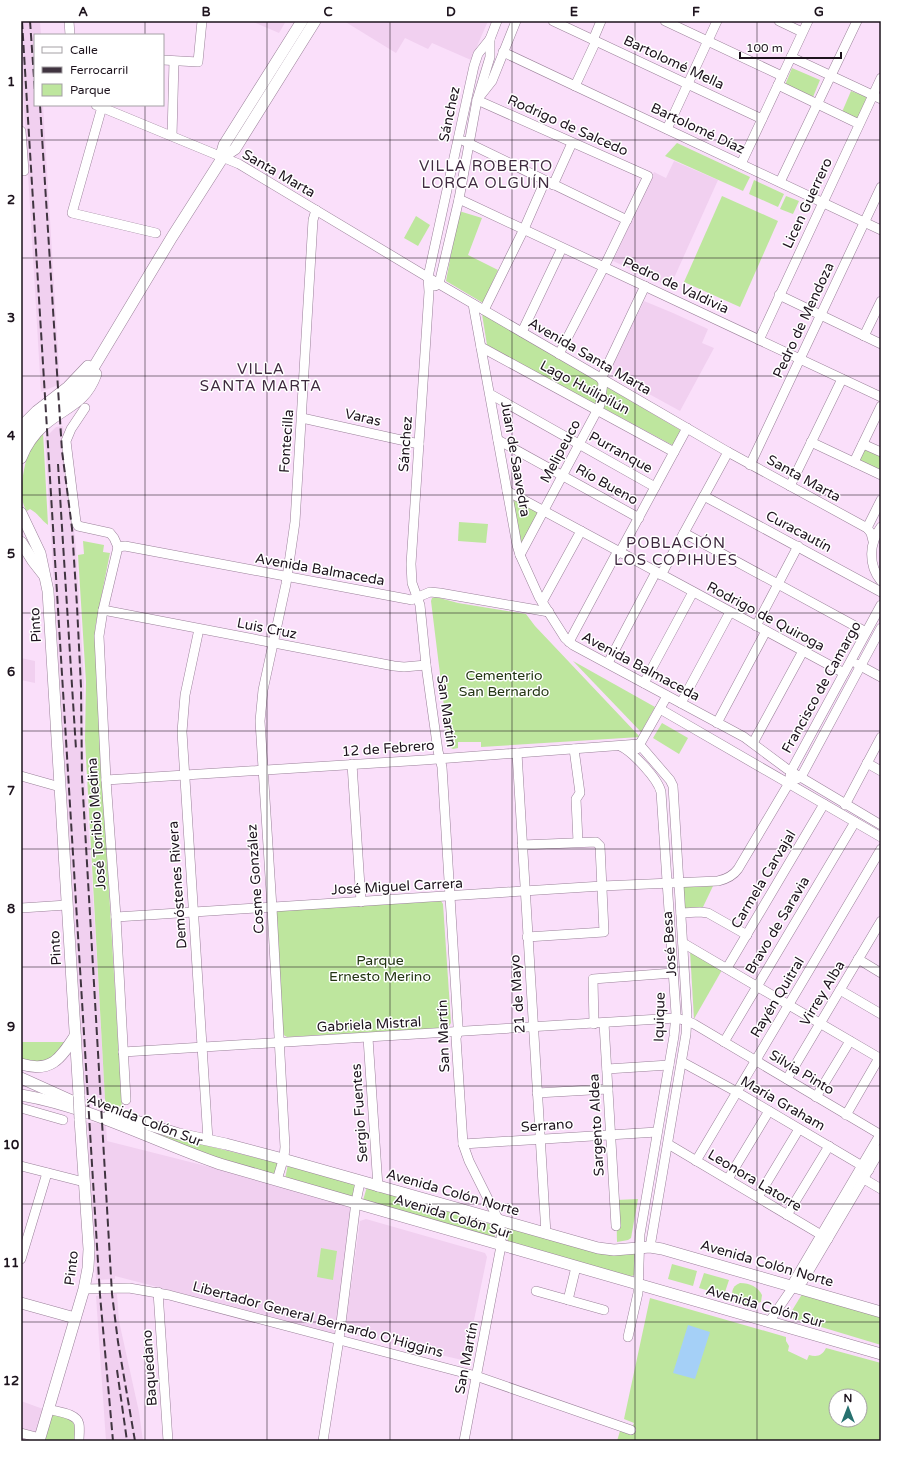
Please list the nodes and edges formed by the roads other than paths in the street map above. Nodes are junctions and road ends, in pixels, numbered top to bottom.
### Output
1 (69, 21) edge
2 (202, 21) edge
3 (302, 21) edge
4 (315, 21) edge
5 (497, 21) edge
6 (516, 21) edge
7 (553, 21) edge
8 (601, 21) edge
9 (666, 21) edge
10 (717, 21) edge
11 (779, 21) edge
12 (808, 21) edge
13 (857, 21) edge
14 (802, 32) junction
15 (70, 34) edge
16 (490, 39) junction
17 (594, 40) junction
18 (708, 41) junction
19 (504, 52) junction
20 (791, 57) junction
21 (164, 60) edge
22 (174, 61) junction
23 (782, 76) junction
24 (831, 76) junction
25 (881, 78) edge
26 (688, 84) junction
27 (778, 85) junction
28 (575, 86) junction
29 (877, 97) edge
30 (477, 100) junction
31 (818, 104) junction
32 (99, 106) edge
33 (762, 119) junction
34 (859, 124) junction
35 (667, 129) junction
36 (21, 131) edge
37 (172, 136) junction
38 (458, 139) junction
39 (470, 143) junction
40 (572, 143) junction
41 (223, 157) junction
42 (741, 164) junction
43 (24, 171) dead end
44 (780, 182) junction
45 (549, 183) junction
46 (881, 187) edge
47 (459, 199) junction
48 (822, 202) junction
49 (316, 210) junction
50 (626, 220) junction
51 (865, 222) junction
52 (524, 230) junction
53 (881, 230) edge
54 (156, 233) dead end
55 (562, 248) junction
56 (604, 267) junction
57 (428, 277) junction
58 (439, 284) junction
59 (645, 286) junction
60 (429, 292) junction
61 (779, 295) junction
62 (881, 301) edge
63 (473, 304) junction
64 (484, 310) junction
65 (821, 315) junction
66 (522, 332) junction
67 (864, 336) junction
68 (759, 340) junction
69 (881, 344) edge
70 (107, 345) junction
71 (481, 347) junction
72 (559, 354) junction
73 (800, 359) junction
74 (602, 379) junction
75 (842, 379) junction
76 (490, 394) junction
77 (881, 397) edge
78 (881, 406) edge
79 (84, 408) dead end
80 (598, 410) junction
81 (302, 418) junction
82 (687, 428) junction
83 (23, 433) edge
84 (498, 440) junction
85 (811, 442) junction
86 (419, 444) junction
87 (863, 444) junction
88 (579, 445) junction
89 (21, 448) edge
90 (674, 452) junction
91 (728, 452) junction
92 (881, 452) edge
93 (21, 458) edge
94 (854, 462) junction
95 (750, 464) junction
96 (881, 475) edge
97 (563, 476) junction
98 (790, 486) junction
99 (655, 487) junction
100 (507, 491) junction
101 (704, 496) junction
102 (881, 500) edge
103 (544, 511) junction
104 (21, 513) edge
105 (639, 518) junction
106 (867, 528) junction
107 (880, 528) edge
108 (581, 531) junction
109 (684, 533) junction
110 (873, 540) junction
111 (21, 542) edge
112 (798, 546) junction
113 (118, 547) junction
114 (620, 552) junction
115 (520, 555) junction
116 (659, 573) junction
117 (44, 575) junction
118 (287, 578) junction
119 (881, 581) edge
120 (778, 584) junction
121 (693, 592) junction
122 (881, 592) edge
123 (417, 597) junction
124 (542, 602) junction
125 (881, 605) edge
126 (103, 610) junction
127 (549, 612) junction
128 (730, 612) junction
129 (756, 626) junction
130 (881, 628) edge
131 (199, 629) junction
132 (766, 631) junction
133 (866, 632) junction
134 (569, 642) junction
135 (273, 643) junction
136 (803, 652) junction
137 (850, 661) junction
138 (608, 663) junction
139 (426, 665) junction
140 (861, 667) junction
141 (844, 673) junction
142 (881, 677) edge
143 (644, 683) junction
144 (667, 696) junction
145 (681, 703) junction
146 (660, 709) junction
147 (717, 723) junction
148 (881, 737) edge
149 (753, 743) junction
150 (639, 744) junction
151 (620, 746) junction
152 (574, 749) junction
153 (517, 753) junction
154 (635, 756) junction
155 (440, 758) junction
156 (867, 763) junction
157 (352, 764) junction
158 (262, 770) junction
159 (790, 771) junction
160 (881, 771) edge
161 (185, 775) junction
162 (21, 776) edge
163 (801, 777) junction
164 (106, 780) junction
165 (789, 783) junction
166 (60, 787) junction
167 (824, 804) junction
168 (845, 804) junction
169 (855, 822) junction
170 (881, 825) edge
171 (881, 838) edge
172 (578, 842) junction
173 (522, 845) junction
174 (881, 849) edge
175 (679, 882) junction
176 (667, 883) junction
177 (602, 886) junction
178 (525, 892) junction
179 (450, 897) junction
180 (360, 902) junction
181 (67, 905) junction
182 (21, 908) edge
183 (272, 908) junction
184 (193, 912) junction
185 (681, 913) junction
186 (116, 917) junction
187 (880, 926) edge
188 (746, 935) junction
189 (527, 937) junction
190 (683, 943) junction
191 (858, 959) junction
192 (727, 968) junction
193 (673, 973) junction
194 (881, 973) edge
195 (757, 986) junction
196 (840, 990) junction
197 (789, 1004) junction
198 (881, 1014) edge
199 (676, 1018) junction
200 (687, 1021) junction
201 (604, 1023) junction
202 (820, 1023) junction
203 (594, 1024) junction
204 (533, 1028) junction
205 (458, 1032) junction
206 (75, 1036) junction
207 (368, 1038) junction
208 (850, 1041) junction
209 (724, 1042) junction
210 (278, 1043) junction
211 (202, 1048) junction
212 (123, 1052) junction
213 (880, 1058) edge
214 (755, 1061) junction
215 (682, 1062) junction
216 (21, 1064) edge
217 (669, 1065) junction
218 (607, 1070) junction
219 (21, 1078) edge
220 (787, 1079) junction
221 (608, 1089) junction
222 (737, 1092) junction
223 (537, 1093) junction
224 (21, 1095) edge
225 (816, 1097) junction
226 (126, 1100) dead end
227 (21, 1108) edge
228 (769, 1111) junction
229 (846, 1115) junction
230 (63, 1120) dead end
231 (799, 1129) junction
232 (657, 1132) junction
233 (881, 1134) edge
234 (611, 1135) junction
235 (540, 1139) junction
236 (208, 1140) junction
237 (463, 1144) junction
238 (668, 1144) junction
239 (829, 1146) junction
240 (881, 1149) edge
241 (283, 1160) junction
242 (696, 1161) junction
243 (21, 1166) edge
244 (865, 1168) junction
245 (47, 1173) junction
246 (728, 1179) junction
247 (864, 1179) junction
248 (277, 1180) junction
249 (84, 1182) junction
250 (360, 1182) junction
251 (378, 1187) junction
252 (881, 1189) edge
253 (758, 1197) junction
254 (356, 1202) junction
255 (788, 1215) junction
256 (499, 1221) junction
257 (616, 1226) dead end
258 (546, 1234) junction
259 (824, 1237) junction
260 (501, 1246) junction
261 (650, 1247) junction
262 (23, 1248) edge
263 (639, 1249) junction
264 (21, 1259) edge
265 (576, 1267) junction
266 (639, 1285) junction
267 (793, 1287) junction
268 (84, 1289) junction
269 (536, 1291) dead end
270 (158, 1292) junction
271 (568, 1300) junction
272 (21, 1303) edge
273 (604, 1310) dead end
274 (881, 1312) edge
275 (75, 1318) junction
276 (769, 1322) junction
277 (628, 1337) dead end
278 (338, 1339) junction
279 (881, 1354) edge
280 (476, 1376) junction
281 (48, 1410) junction
282 (632, 1430) dead end
283 (21, 1433) edge
284 (39, 1439) edge
285 (79, 1441) edge
286 (168, 1441) edge
287 (323, 1441) edge
288 (464, 1441) edge

1 - 15 street
2 - 22 street
3 - 41 main road
4 - 41 main road
5 - 16 street, Sánchez
6 - 19 street, Sánchez
7 - 17 street, Bartolomé Mella
8 - 17 street
9 - 18 street
10 - 18 street
11 - 14 street
12 - 14 street
13 - 24 street
14 - 20 street
16 - 30 street, Sánchez
16 - 38 street, Sánchez
17 - 26 street, Bartolomé Mella
17 - 28 street
18 - 23 street
18 - 26 street
19 - 28 street, Bartolomé Díaz
19 - 30 street, Sánchez
20 - 23 street
20 - 24 street
21 - 22 street
22 - 37 street
23 - 27 street
24 - 29 street
24 - 31 street
25 - 29 street, Licen Guerrero
26 - 33 street, Bartolomé Mella
26 - 35 street
27 - 31 street
27 - 33 street
28 - 35 street, Bartolomé Díaz
29 - 34 street, Licen Guerrero
30 - 39 street, Sánchez
30 - 40 street, Rodrigo de Salcedo
31 - 34 street
31 - 44 street
32 - 37 street, Santa Marta
32 - 54 street
33 - 42 street
34 - 48 street, Licen Guerrero
35 - 42 street, Bartolomé Díaz
36 - 43 street
37 - 41 street, Santa Marta
38 - 39 street
38 - 57 street, Sánchez
39 - 45 street
39 - 47 street, Sánchez
40 - 45 street
40 - 50 street, Rodrigo de Salcedo
41 - 49 street, Santa Marta
41 - 70 main road
42 - 44 street, Bartolomé Díaz
44 - 48 street, Bartolomé Díaz
45 - 50 street
45 - 52 street
46 - 51 street, Pedro de Mendoza
47 - 52 street, Pedro de Valdivia
47 - 58 street, Sánchez
48 - 51 street, Bartolomé Díaz
48 - 61 street, Licen Guerrero
49 - 57 street, Santa Marta
49 - 81 street, Fontecilla
50 - 56 street
51 - 53 street, Bartolomé Díaz
51 - 65 street, Pedro de Mendoza
52 - 55 street, Pedro de Valdivia
52 - 64 street
55 - 56 street, Pedro de Valdivia
55 - 66 street
56 - 59 street, Pedro de Valdivia
56 - 72 street
57 - 58 street, Santa Marta
57 - 60 street, Sánchez
58 - 60 street
58 - 63 street, Avenida Santa Marta
59 - 68 street, Pedro de Valdivia
59 - 74 street
60 - 86 street, Sánchez
61 - 65 street
61 - 68 street, Licen Guerrero
62 - 67 street
63 - 64 street, Avenida Santa Marta
63 - 71 street, Juan de Saavedra
64 - 66 street, Avenida Santa Marta
65 - 67 street
65 - 73 street, Pedro de Mendoza
66 - 72 street, Avenida Santa Marta
67 - 69 street
68 - 73 street, Pedro de Valdivia
70 - 83 main road
70 - 93 main road
71 - 76 street, Juan de Saavedra
71 - 80 street, Lago Huilipilún
72 - 74 street, Avenida Santa Marta
73 - 75 street, Pedro de Valdivia
73 - 95 street, Pedro de Mendoza
74 - 80 street, Melipeuco
74 - 82 street, Avenida Santa Marta
75 - 77 street, Pedro de Valdivia
75 - 85 street
76 - 84 street, Juan de Saavedra
76 - 88 street, Purranque
78 - 87 street
79 - 113 street
80 - 88 street, Melipeuco
80 - 90 street, Lago Huilipilún
81 - 86 street, Varas
81 - 118 street, Fontecilla
82 - 90 street
82 - 91 street, Avenida Santa Marta
83 - 89 main road
84 - 97 street, Río Bueno
84 - 100 street, Juan de Saavedra
85 - 94 street
85 - 98 street
86 - 123 street, Sánchez
87 - 92 street
87 - 94 street
88 - 97 street, Melipeuco
88 - 99 street, Purranque
90 - 99 street
91 - 95 street, Santa Marta
91 - 101 street
94 - 96 street
95 - 98 street, Santa Marta
97 - 103 street, Melipeuco
97 - 105 street, Río Bueno
98 - 106 street, Santa Marta
99 - 105 street
100 - 103 street, Rodrigo de Quiroga
100 - 115 street, Juan de Saavedra
101 - 109 street
101 - 112 street, Curacautín
102 - 106 street
103 - 108 street, Rodrigo de Quiroga
103 - 115 street, Melipeuco
104 - 117 main road, Pinto
105 - 114 street
106 - 107 street, Santa Marta
106 - 110 street
107 - 110 street
108 - 114 street, Rodrigo de Quiroga
108 - 124 street
109 - 116 street
109 - 120 street
110 - 119 street
111 - 117 main road, Pinto
112 - 120 street
112 - 122 street, Curacautín
113 - 118 street, Avenida Balmaceda
113 - 126 street, José Toribio Medina
114 - 116 street, Rodrigo de Quiroga
114 - 134 street
115 - 124 street, Juan de Saavedra
116 - 121 street, Rodrigo de Quiroga
116 - 138 street
117 - 166 main road, Pinto
118 - 123 street, Avenida Balmaceda
118 - 135 street, Cosme González
120 - 129 street
120 - 133 street
121 - 128 street, Rodrigo de Quiroga
121 - 143 street
123 - 127 street, Avenida Balmaceda
123 - 139 street, San Martín
124 - 127 street, Juan de Saavedra
125 - 133 street, Francisco de Camargo
126 - 131 street, Luis Cruz
126 - 164 street, José Toribio Medina
127 - 134 street, Avenida Balmaceda
128 - 129 street, Rodrigo de Quiroga
128 - 145 street
129 - 132 street, Rodrigo de Quiroga
130 - 140 street, Francisco de Camargo
131 - 135 street, Luis Cruz
131 - 161 street, Demóstenes Rivera
132 - 136 street, Rodrigo de Quiroga
132 - 147 street
133 - 137 street, Francisco de Camargo
134 - 138 street, Avenida Balmaceda
135 - 139 street, Luis Cruz
135 - 158 street, Cosme González
136 - 141 street, Rodrigo de Quiroga
136 - 149 street
137 - 140 street
137 - 141 street, Francisco de Camargo
138 - 143 street, Avenida Balmaceda
139 - 155 street, San Martín
140 - 142 street
140 - 163 street, Francisco de Camargo
141 - 159 street, Francisco de Camargo
143 - 144 street, Avenida Balmaceda
144 - 145 street, Avenida Balmaceda
144 - 146 street
145 - 147 street, Avenida Balmaceda
146 - 150 street
146 - 165 street, Avenida Balmaceda
147 - 149 street, Avenida Balmaceda
148 - 156 street
149 - 159 street, Avenida Balmaceda
150 - 151 street, 12 de Febrero
150 - 154 street
150 - 175 street, José Besa
151 - 152 street, 12 de Febrero
151 - 154 street, Iquique
152 - 153 street, 12 de Febrero
152 - 172 street
153 - 155 street, 12 de Febrero
153 - 173 street, 21 de Mayo
154 - 176 street, Iquique
155 - 157 street, 12 de Febrero
155 - 179 street, San Martín
156 - 160 street
156 - 168 street
157 - 158 street, 12 de Febrero
157 - 180 street
158 - 161 street, 12 de Febrero
158 - 183 street, Cosme González
159 - 163 street, Avenida Balmaceda
159 - 165 street, Francisco de Camargo
161 - 164 street, 12 de Febrero
161 - 184 street, Demóstenes Rivera
162 - 166 street
163 - 165 street
163 - 168 street, Avenida Balmaceda
164 - 186 street, José Toribio Medina
165 - 167 street, Avenida Balmaceda
165 - 175 street, Francisco de Camargo
166 - 181 main road, Pinto
167 - 169 street, Avenida Balmaceda
167 - 188 street, Carmela Carvajal
168 - 170 street, Avenida Balmaceda
169 - 171 street, Avenida Balmaceda
169 - 195 street, Bravo de Saravia
172 - 173 street
172 - 177 street
173 - 178 street, 21 de Mayo
174 - 197 street, Rayén Quitral
175 - 176 street, José Miguel Carrera
175 - 185 street, José Besa
176 - 177 street, José Miguel Carrera
176 - 193 street, Iquique
177 - 178 street, José Miguel Carrera
177 - 189 street
178 - 179 street, José Miguel Carrera
178 - 189 street, 21 de Mayo
179 - 180 street, José Miguel Carrera
179 - 205 street, San Martín
180 - 183 street, José Miguel Carrera
181 - 182 street
181 - 206 main road, Pinto
183 - 184 street, José Miguel Carrera
183 - 210 street, Cosme González
184 - 186 street, José Miguel Carrera
184 - 211 street, Demóstenes Rivera
185 - 188 street
185 - 190 street, José Besa
186 - 212 street, José Toribio Medina
187 - 191 street, Virrey Alba
188 - 192 street, Carmela Carvajal
189 - 204 street, 21 de Mayo
190 - 192 street
190 - 200 street, José Besa
191 - 194 street
191 - 196 street, Virrey Alba
192 - 195 street
193 - 199 street, Iquique
193 - 203 street
195 - 197 street
195 - 209 street, Bravo de Saravia
196 - 198 street
196 - 202 street, Virrey Alba
197 - 202 street
197 - 214 street, Rayén Quitral
199 - 200 street, Gabriela Mistral
199 - 201 street, Gabriela Mistral
199 - 217 street, Iquique
200 - 209 street, Silvia Pinto
200 - 215 street, José Besa
201 - 203 street, Gabriela Mistral
201 - 218 street, Sargento Aldea
202 - 208 street
202 - 220 street, Virrey Alba
203 - 204 street, Gabriela Mistral
204 - 205 street, Gabriela Mistral
204 - 223 street, 21 de Mayo
205 - 207 street, Gabriela Mistral
205 - 237 street, San Martín
206 - 216 main road
206 - 249 main road, Pinto, bridge
207 - 210 street, Gabriela Mistral
207 - 251 street, Sergio Fuentes
208 - 213 street
208 - 225 street
209 - 214 street, Silvia Pinto
210 - 211 street, Gabriela Mistral
210 - 241 street, Cosme González
211 - 212 street, Gabriela Mistral
211 - 236 street, Demóstenes Rivera
212 - 226 street, José Toribio Medina
213 - 229 street
214 - 220 street, Silvia Pinto
214 - 222 street, Rayén Quitral
215 - 222 street, María Graham
215 - 238 street, José Besa
217 - 218 street
217 - 232 street, Iquique
218 - 221 street, Sargento Aldea
219 - 236 main road, Avenida Colón Norte
220 - 225 street, Silvia Pinto
221 - 223 street
221 - 234 street, Sargento Aldea
222 - 228 street, María Graham
222 - 242 street, Rayén Quitral
223 - 235 street, 21 de Mayo
224 - 248 main road, Avenida Colón Sur
225 - 229 street, Silvia Pinto
227 - 230 street
228 - 231 street, María Graham
228 - 246 street
229 - 233 street, Silvia Pinto
231 - 239 street, María Graham
231 - 253 street
232 - 234 street, Serrano
232 - 263 street, Iquique
233 - 244 street
234 - 235 street, Serrano
234 - 257 street, Sargento Aldea
235 - 237 street, Serrano
235 - 258 street, 21 de Mayo
236 - 241 main road, Avenida Colón Norte
237 - 256 street, San Martín
238 - 242 street, Leonora Latorre
238 - 261 street, José Besa
239 - 244 street, María Graham
239 - 255 street
240 - 244 street
241 - 248 street, Cosme González
241 - 250 main road, Avenida Colón Norte
242 - 246 street, Leonora Latorre
243 - 245 street
244 - 247 street
244 - 259 street
245 - 249 street
245 - 262 street
246 - 253 street, Leonora Latorre
247 - 252 street
247 - 259 street
248 - 254 main road, Avenida Colón Sur
249 - 268 main road, Pinto
250 - 251 main road, Avenida Colón Norte
250 - 254 street
251 - 256 main road, Avenida Colón Norte
253 - 255 street, Leonora Latorre
254 - 260 main road, Avenida Colón Sur
254 - 278 street
255 - 259 street, Leonora Latorre
256 - 258 main road, Avenida Colón Norte
256 - 260 street, San Martín
258 - 263 main road, Avenida Colón Norte
259 - 267 street
260 - 265 main road, Avenida Colón Sur
260 - 280 street, San Martín
261 - 263 main road, Avenida Colón Norte
261 - 267 main road, Avenida Colón Norte
262 - 264 street
263 - 266 street, Iquique
265 - 266 main road, Avenida Colón Sur
265 - 271 street
266 - 276 main road, Avenida Colón Sur
266 - 277 street
267 - 274 main road, Avenida Colón Norte
267 - 276 street
268 - 270 street, Libertador General Bernardo O'Higgins
268 - 275 main road, Pinto
269 - 271 street
270 - 278 street, Libertador General Bernardo O'Higgins
270 - 286 street, Baquedano
271 - 273 street
272 - 275 main road
275 - 281 main road, Pinto
276 - 279 main road, Avenida Colón Sur
278 - 280 street, Libertador General Bernardo O'Higgins
278 - 287 street
280 - 282 street, Libertador General Bernardo O'Higgins
280 - 288 street, San Martín
281 - 284 main road, Pinto
281 - 285 street
283 - 284 street

